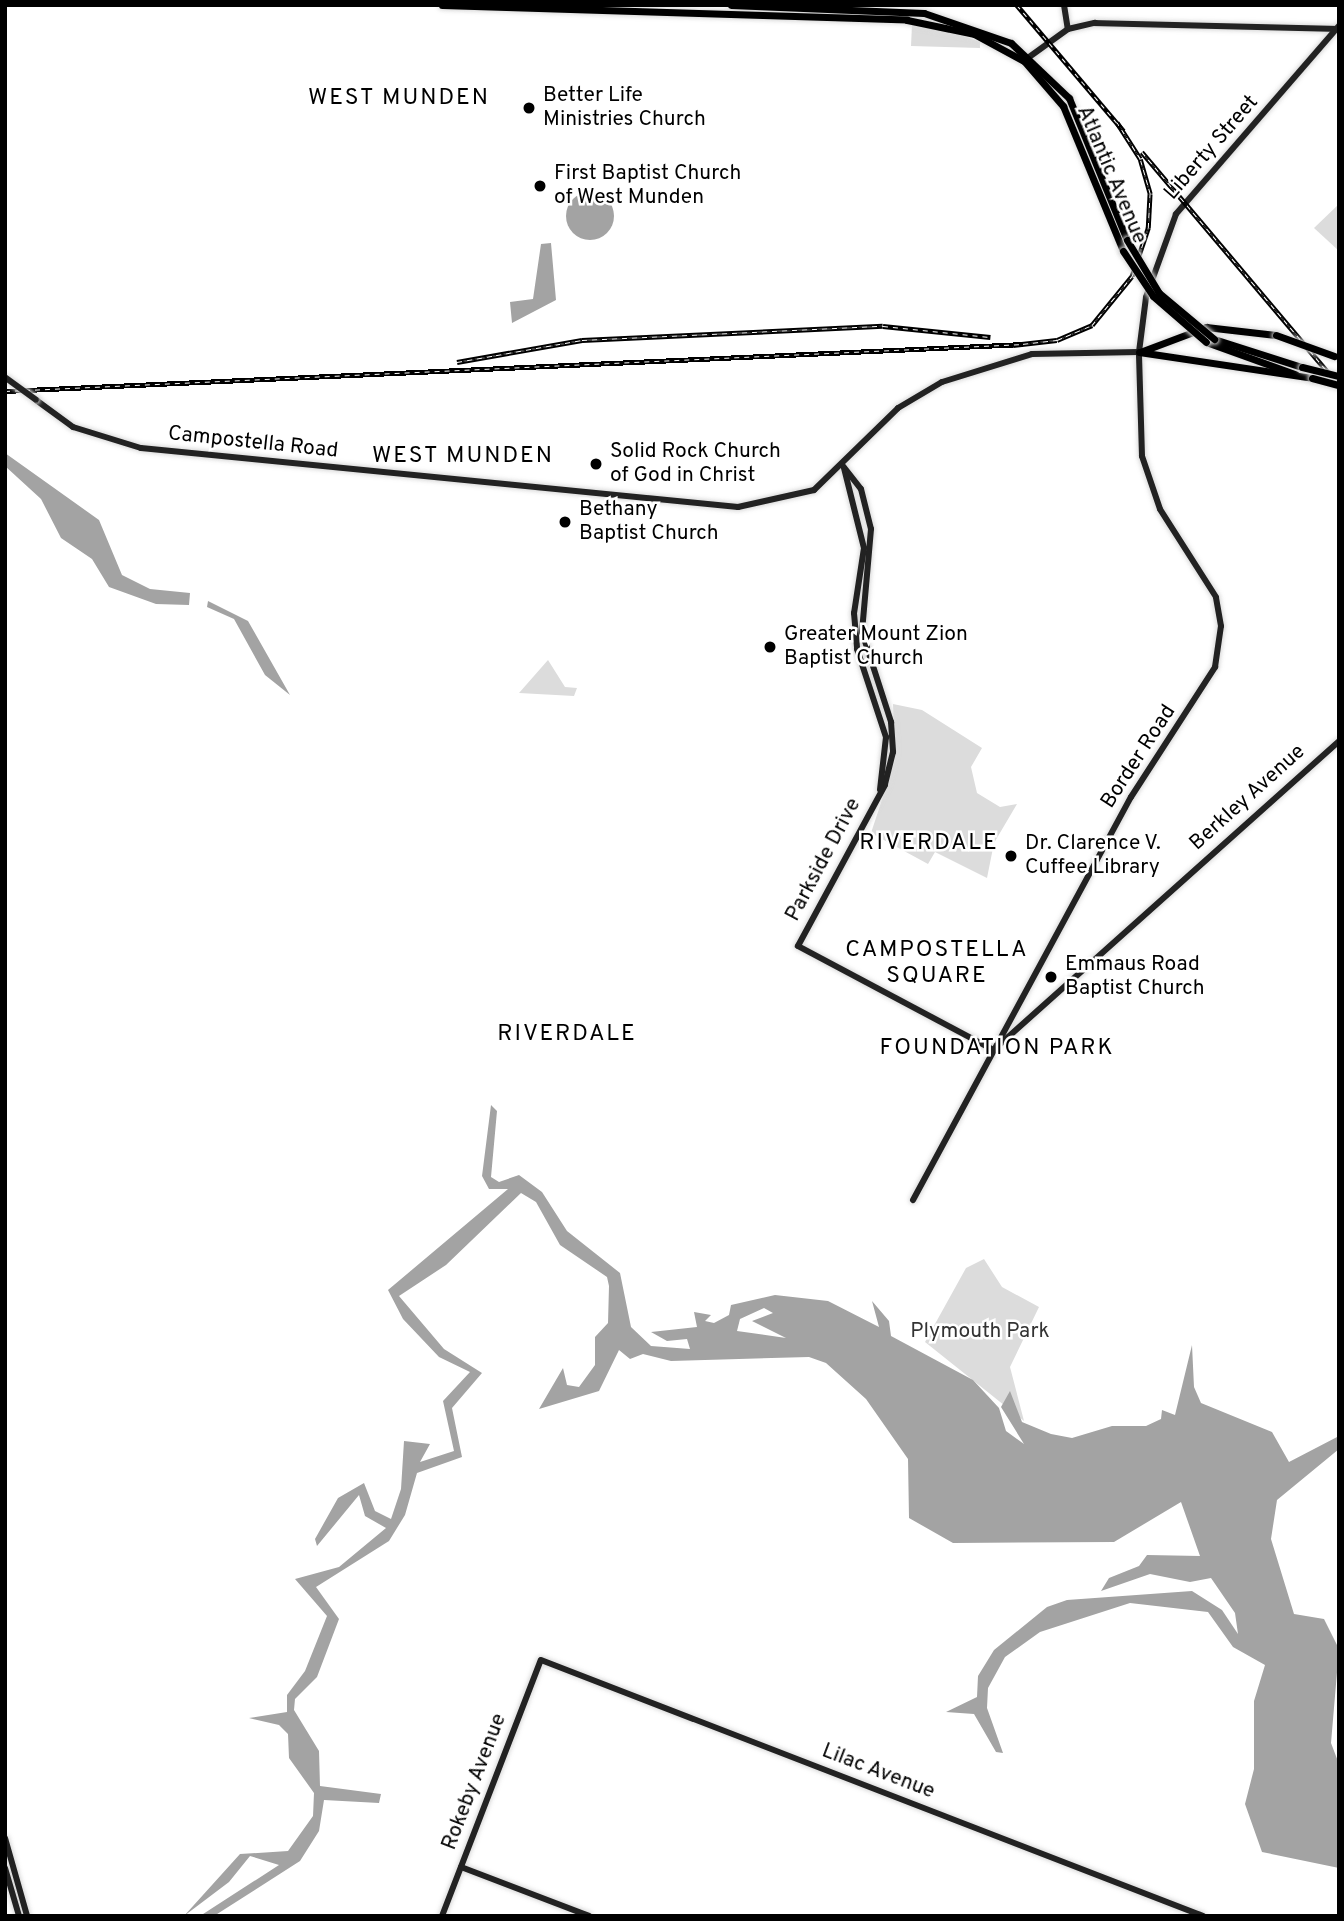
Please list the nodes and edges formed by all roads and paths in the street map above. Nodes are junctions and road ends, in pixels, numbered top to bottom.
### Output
1 (442, 5) edge
2 (731, 5) edge
3 (1063, 5) edge
4 (1338, 28) edge
5 (1068, 29) junction
6 (1031, 56) junction
7 (1024, 61) junction
8 (1210, 340) junction
9 (1139, 352) junction
10 (1336, 357) edge
11 (1339, 376) edge
12 (6, 377) edge
13 (1312, 379) junction
14 (1339, 385) edge
15 (843, 466) junction
16 (1339, 741) edge
17 (1010, 1020) junction
18 (1018, 1027) junction
19 (994, 1049) junction
20 (913, 1200) dead end
21 (541, 1660) joint
22 (5, 1838) edge
23 (461, 1867) junction
24 (5, 1868) edge
25 (19, 1916) edge
26 (27, 1916) edge
27 (442, 1916) edge
28 (589, 1916) edge
29 (1203, 1916) edge

1 - 7 main road, Atlantic Avenue
2 - 6 main road, Atlantic Avenue
3 - 5 street
4 - 5 street
4 - 9 street, Liberty Street
5 - 6 street
6 - 7 street
6 - 8 main road, Atlantic Avenue, bridge
7 - 8 main road, Atlantic Avenue, bridge
8 - 11 main road, Atlantic Avenue, bridge
8 - 13 main road, Atlantic Avenue
9 - 10 main road, bridge
9 - 13 main road
9 - 15 street, Campostella Road
9 - 17 street, Border Road
12 - 15 street, Campostella Road, bridge
13 - 14 main road, bridge
15 - 19 street, Parkside Drive
16 - 18 street, Berkley Avenue
17 - 18 street
17 - 19 street, Border Road
18 - 19 street, Berkley Avenue
19 - 20 street, Border Road
21 - 23 street, Rokeby Avenue
21 - 29 street, Lilac Avenue
22 - 26 street
23 - 27 street, Rokeby Avenue
23 - 28 street
24 - 25 street

